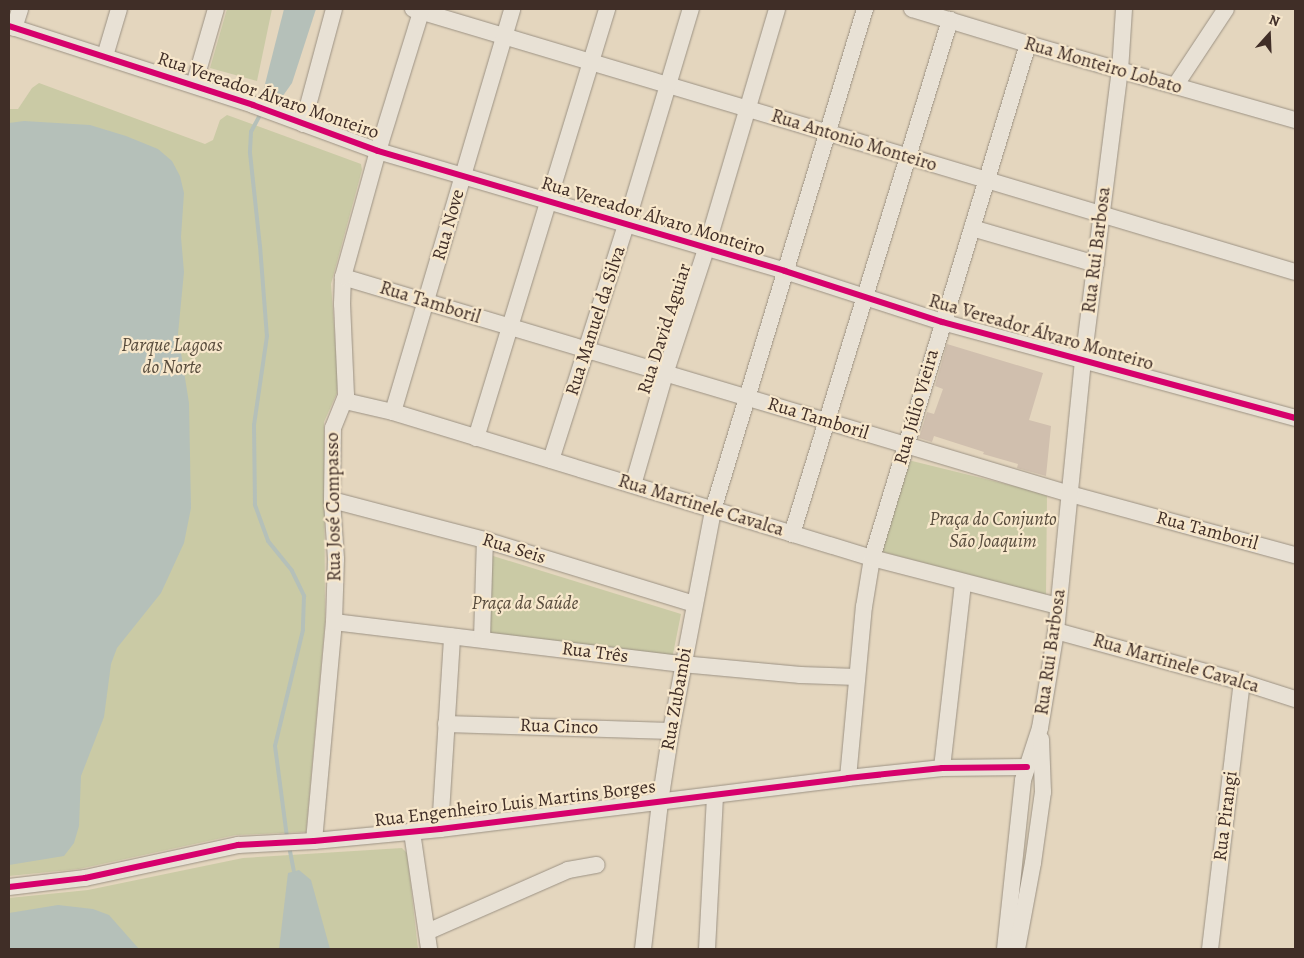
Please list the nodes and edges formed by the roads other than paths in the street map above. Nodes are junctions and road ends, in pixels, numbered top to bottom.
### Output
1 (20, 9) edge
2 (119, 9) edge
3 (216, 9) edge
4 (334, 9) edge
5 (512, 9) edge
6 (608, 9) edge
7 (690, 9) edge
8 (777, 9) edge
9 (865, 9) edge
10 (912, 9) edge
11 (1124, 9) edge
12 (1226, 9) edge
13 (419, 10) edge
14 (950, 20) junction
15 (12, 27) edge
16 (504, 35) junction
17 (1028, 44) junction
18 (105, 56) junction
19 (592, 60) junction
20 (1120, 70) junction
21 (194, 85) junction
22 (668, 85) junction
23 (1175, 86) junction
24 (748, 109) junction
25 (1295, 120) edge
26 (304, 124) junction
27 (828, 134) junction
28 (378, 151) junction
29 (910, 158) junction
30 (463, 176) junction
31 (988, 181) junction
32 (548, 201) junction
33 (1102, 216) junction
34 (626, 225) junction
35 (972, 228) junction
36 (706, 249) junction
37 (1096, 264) junction
38 (785, 271) junction
39 (1295, 272) edge
40 (343, 278) junction
41 (866, 297) junction
42 (426, 301) junction
43 (942, 322) junction
44 (511, 328) junction
45 (587, 350) junction
46 (1083, 362) junction
47 (665, 374) junction
48 (748, 398) junction
49 (345, 401) junction
50 (393, 412) junction
51 (1295, 418) edge
52 (827, 423) junction
53 (476, 438) junction
54 (906, 446) junction
55 (550, 460) junction
56 (633, 485) junction
57 (1070, 494) junction
58 (332, 500) junction
59 (713, 510) junction
60 (792, 534) junction
61 (485, 540) junction
62 (1295, 555) edge
63 (872, 558) junction
64 (963, 583) junction
65 (694, 604) junction
66 (1058, 606) junction
67 (334, 622) junction
68 (1056, 631) junction
69 (452, 636) junction
70 (482, 639) junction
71 (682, 664) junction
72 (857, 677) junction
73 (1242, 682) junction
74 (1295, 699) edge
75 (446, 724) junction
76 (1040, 728) junction
77 (671, 731) junction
78 (1028, 767) junction
79 (942, 768) junction
80 (848, 778) junction
81 (714, 795) junction
82 (660, 802) junction
83 (440, 829) junction
84 (412, 832) junction
85 (308, 842) junction
86 (597, 865) dead end
87 (9, 887) edge
88 (427, 932) junction
89 (429, 949) edge
90 (643, 949) edge
91 (707, 949) edge
92 (1005, 949) edge
93 (1017, 949) edge
94 (1210, 949) edge

1 - 15 street
2 - 18 street
3 - 21 street
4 - 26 street
5 - 16 street, Rua Nove
6 - 19 street
7 - 22 street, Rua Manuel da Silva
8 - 24 street, Rua David Aguiar
9 - 27 street, Rua Zubambi
10 - 14 street, Rua Monteiro Lobato
11 - 20 street, Rua Rui Barbosa
12 - 23 street
13 - 16 street, Rua Antonio Monteiro
13 - 28 street
14 - 17 street, Rua Monteiro Lobato
14 - 29 street
15 - 18 street, Rua Vereador Álvaro Monteiro
16 - 19 street, Rua Antonio Monteiro
16 - 30 street, Rua Nove
17 - 20 street, Rua Monteiro Lobato
17 - 31 street, Rua Júlio Vieira
18 - 21 street, Rua Vereador Álvaro Monteiro
19 - 22 street, Rua Antonio Monteiro
19 - 32 street
20 - 23 street, Rua Monteiro Lobato
20 - 33 street, Rua Rui Barbosa
21 - 26 street, Rua Vereador Álvaro Monteiro
22 - 24 street, Rua Antonio Monteiro
22 - 34 street, Rua Manuel da Silva
23 - 25 street, Rua Monteiro Lobato
24 - 27 street, Rua Antonio Monteiro
24 - 36 street, Rua David Aguiar
26 - 28 street, Rua Vereador Álvaro Monteiro
27 - 29 street, Rua Antonio Monteiro
27 - 38 street, Rua Zubambi
28 - 30 street, Rua Vereador Álvaro Monteiro
28 - 40 street, Rua José Compasso
29 - 31 street, Rua Antonio Monteiro
29 - 41 street
30 - 32 street, Rua Vereador Álvaro Monteiro
30 - 42 street, Rua Nove
31 - 33 street, Rua Antonio Monteiro
31 - 35 street, Rua Júlio Vieira
32 - 34 street, Rua Vereador Álvaro Monteiro
32 - 44 street
33 - 37 street, Rua Rui Barbosa
33 - 39 street, Rua Antonio Monteiro
34 - 36 street, Rua Vereador Álvaro Monteiro
34 - 45 street, Rua Manuel da Silva
35 - 37 street
35 - 43 street, Rua Júlio Vieira
36 - 38 street, Rua Vereador Álvaro Monteiro
36 - 47 street, Rua David Aguiar
37 - 46 street, Rua Rui Barbosa
38 - 41 street, Rua Vereador Álvaro Monteiro
38 - 48 street, Rua Zubambi
40 - 42 street, Rua Tamboril
40 - 49 street, Rua José Compasso
41 - 43 street, Rua Vereador Álvaro Monteiro
41 - 52 street
42 - 44 street, Rua Tamboril
42 - 50 street, Rua Nove
43 - 46 street, Rua Vereador Álvaro Monteiro
43 - 54 street, Rua Júlio Vieira
44 - 45 street, Rua Tamboril
44 - 53 street
45 - 47 street, Rua Tamboril
45 - 55 street, Rua Manuel da Silva
46 - 51 street, Rua Vereador Álvaro Monteiro
46 - 57 street, Rua Rui Barbosa
47 - 48 street, Rua Tamboril
47 - 56 street, Rua David Aguiar
48 - 52 street, Rua Tamboril
48 - 59 street, Rua Zubambi
49 - 50 street, Rua Martinele Cavalca
49 - 58 street, Rua José Compasso
50 - 53 street, Rua Martinele Cavalca
52 - 54 street, Rua Tamboril
52 - 60 street
53 - 55 street, Rua Martinele Cavalca
54 - 57 street, Rua Tamboril
54 - 63 street, Rua Júlio Vieira
55 - 56 street, Rua Martinele Cavalca
56 - 59 street, Rua Martinele Cavalca
57 - 62 street, Rua Tamboril
57 - 66 street, Rua Rui Barbosa
58 - 61 street, Rua Seis
58 - 67 street, Rua José Compasso
59 - 60 street, Rua Martinele Cavalca
59 - 65 street, Rua Zubambi
60 - 63 street, Rua Martinele Cavalca
61 - 65 street, Rua Seis
61 - 70 street
63 - 64 street, Rua Martinele Cavalca
63 - 72 street, Rua Júlio Vieira
64 - 66 street, Rua Martinele Cavalca
64 - 79 street
65 - 71 street, Rua Zubambi
66 - 68 street, Rua Rui Barbosa
67 - 69 street, Rua Três
67 - 85 street, Rua José Compasso
68 - 73 street, Rua Martinele Cavalca
68 - 76 street, Rua Rui Barbosa
69 - 70 street, Rua Três
69 - 75 street
70 - 71 street, Rua Três
71 - 72 street, Rua Três
71 - 77 street, Rua Zubambi
72 - 80 street, Rua Júlio Vieira
73 - 74 street, Rua Martinele Cavalca
73 - 94 street, Rua Pirangi
75 - 77 street, Rua Cinco
75 - 83 street
76 - 78 street, Rua Rui Barbosa
76 - 93 street, Rua Rui Barbosa
77 - 82 street, Rua Zubambi
78 - 79 street, Rua Engenheiro Luis Martins Borges
78 - 92 street, Rua Rui Barbosa
79 - 80 street, Rua Engenheiro Luis Martins Borges
80 - 81 street, Rua Engenheiro Luis Martins Borges
81 - 82 street, Rua Engenheiro Luis Martins Borges
81 - 91 street
82 - 83 street, Rua Engenheiro Luis Martins Borges
82 - 90 street, Rua Zubambi
83 - 84 street, Rua Engenheiro Luis Martins Borges
84 - 85 street, Rua Engenheiro Luis Martins Borges
84 - 88 street
85 - 87 street, Rua Engenheiro Luis Martins Borges
86 - 88 street
88 - 89 street

